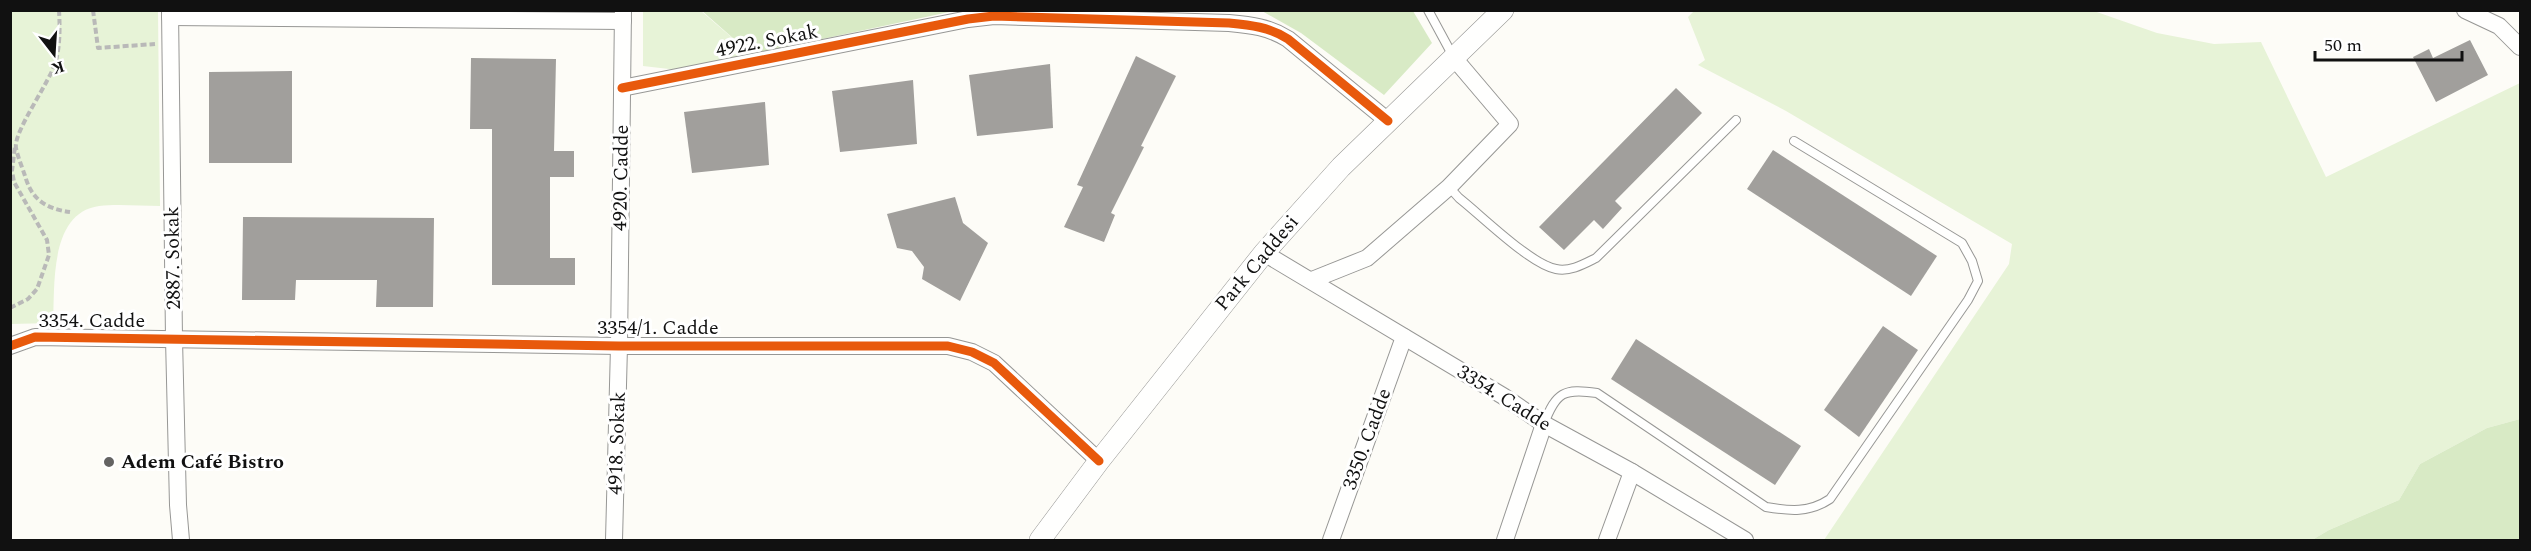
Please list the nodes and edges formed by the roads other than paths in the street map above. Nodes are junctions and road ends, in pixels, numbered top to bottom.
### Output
1 (1428, 10) edge
2 (1503, 10) edge
3 (2465, 10) edge
4 (170, 14) edge
5 (623, 16) edge
6 (2520, 48) edge
7 (1454, 58) junction
8 (622, 88) junction
9 (1736, 120) dead end
10 (1388, 121) junction
11 (1794, 141) dead end
12 (1449, 187) junction
13 (1264, 253) junction
14 (1312, 280) junction
15 (1404, 337) junction
16 (174, 339) junction
17 (10, 346) edge
18 (620, 346) junction
19 (1544, 424) junction
20 (1099, 461) junction
21 (1632, 472) junction
22 (181, 540) edge
23 (614, 540) edge
24 (1040, 540) edge
25 (1331, 540) edge
26 (1505, 540) edge
27 (1607, 540) edge
28 (1746, 540) edge

1 - 7 lane
2 - 7 street, Park Caddesi
3 - 6 street
4 - 5 street
4 - 16 street, 2887. Sokak
5 - 8 street, 4920. Cadde
7 - 10 street, Park Caddesi
7 - 12 street
8 - 10 street, 4922. Sokak
8 - 18 street, 4920. Cadde
9 - 12 lane
10 - 13 street, Park Caddesi
11 - 19 lane
12 - 14 street
13 - 14 street, 3354. Cadde
13 - 20 street, Park Caddesi
14 - 15 street, 3354. Cadde
15 - 19 street, 3354. Cadde
15 - 25 street, 3350. Cadde
16 - 17 street, 3354. Cadde
16 - 18 street, 3354/1. Cadde
16 - 22 street, 2887. Sokak
18 - 20 street, 3354/1. Cadde
18 - 23 street, 4918. Sokak
19 - 21 street, 3354. Cadde
19 - 26 street
20 - 24 street, Park Caddesi
21 - 27 street
21 - 28 street, 3354. Cadde

